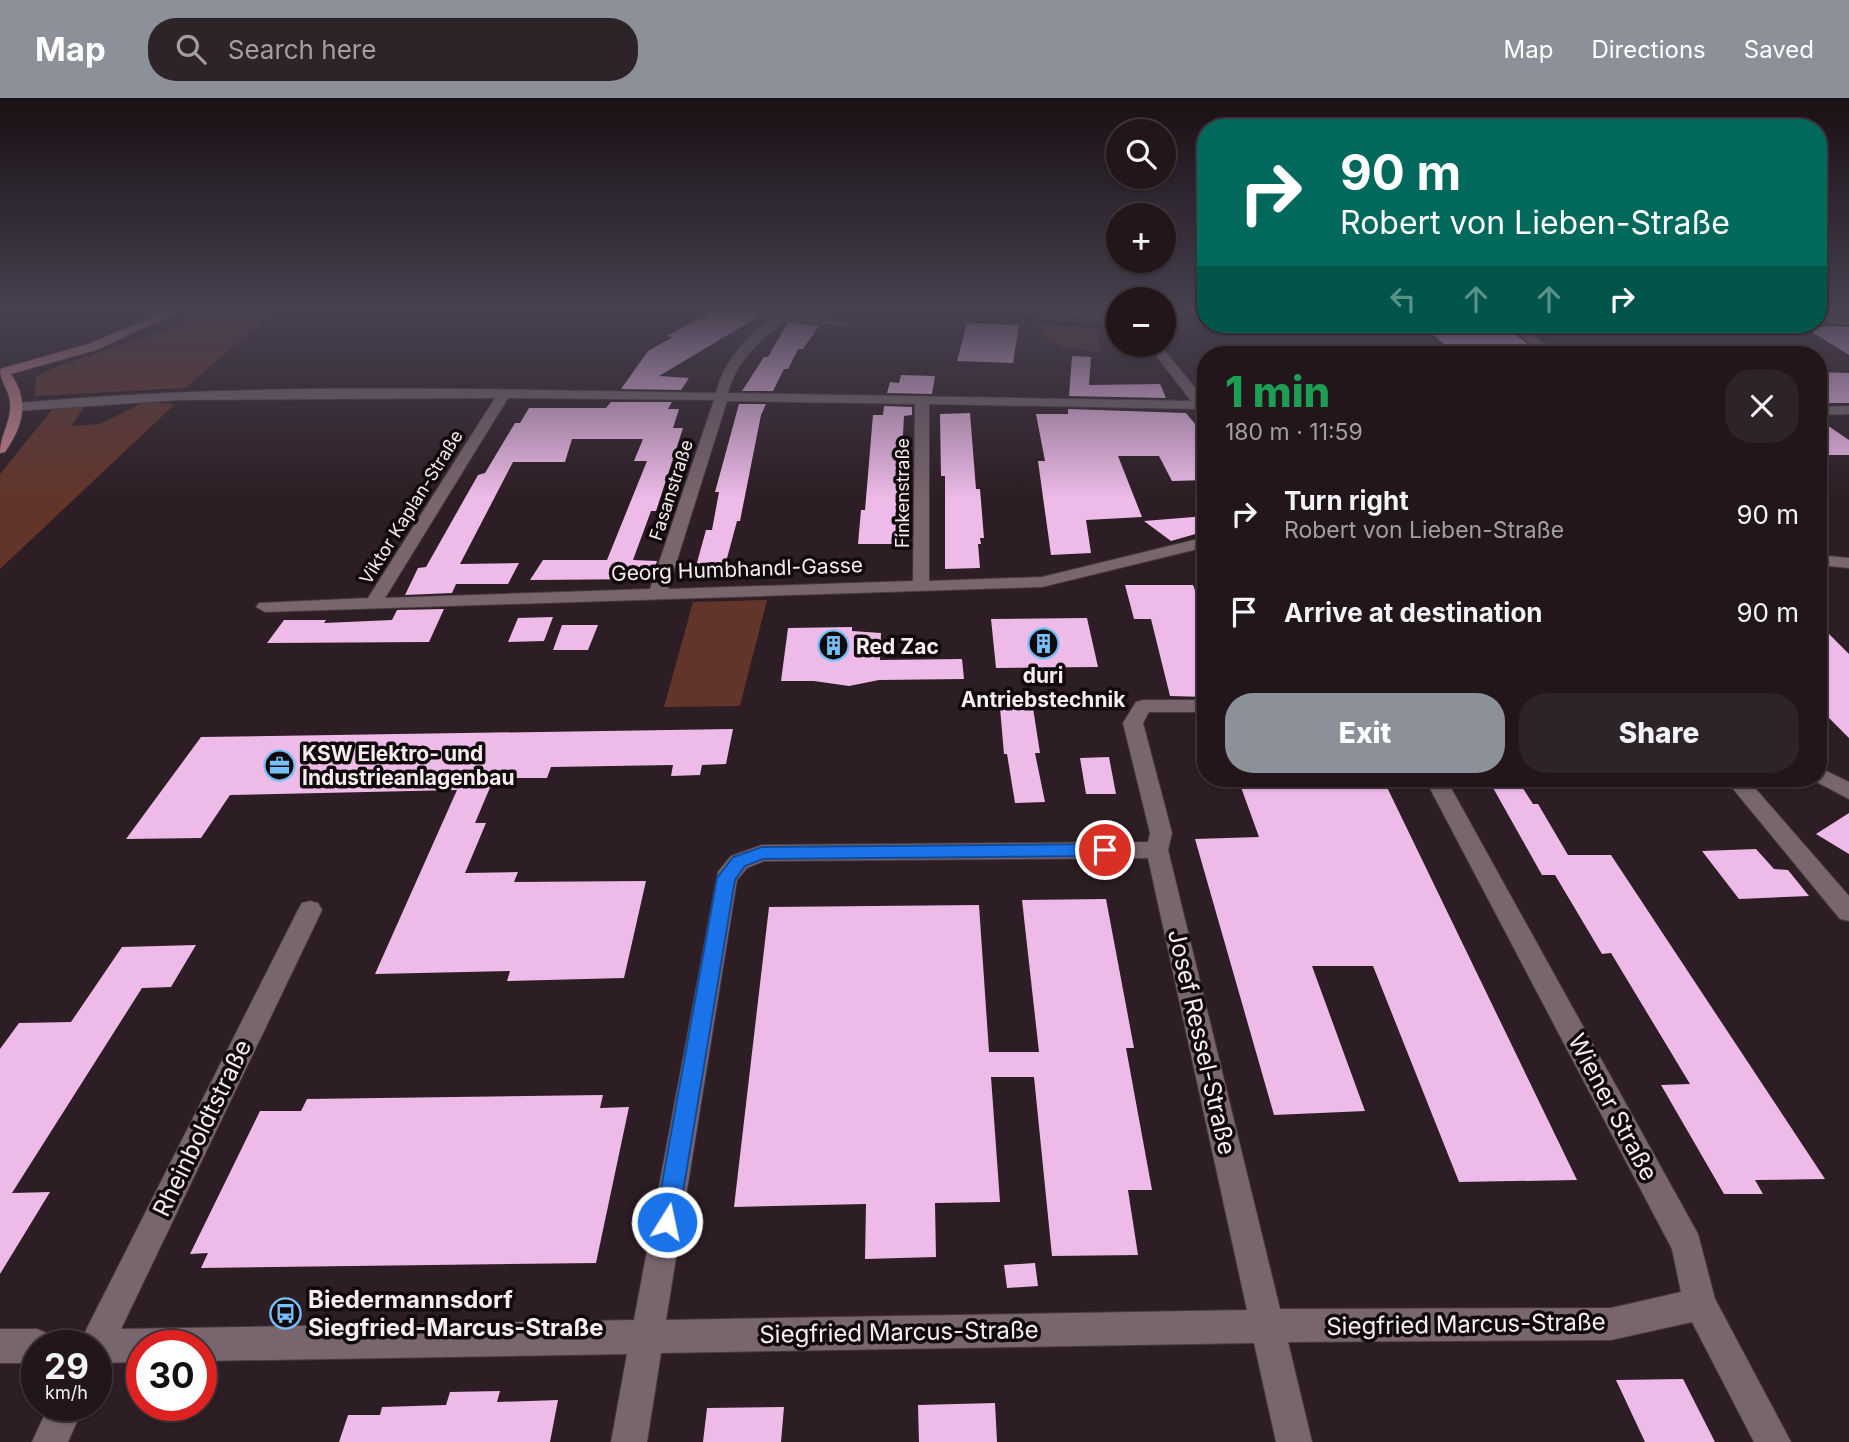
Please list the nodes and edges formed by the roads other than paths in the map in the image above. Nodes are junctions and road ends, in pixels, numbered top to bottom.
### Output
1 (4, 375) edge
2 (728, 375) edge
3 (1178, 375) edge
4 (504, 394) junction
5 (721, 396) junction
6 (1197, 398) edge
7 (922, 401) junction
8 (18, 407) junction
9 (1197, 407) edge
10 (1849, 410) edge
11 (1827, 411) edge
12 (0, 449) edge
13 (1197, 544) edge
14 (1827, 561) edge
15 (1849, 563) edge
16 (921, 585) junction
17 (657, 595) junction
18 (373, 604) junction
19 (265, 607) dead end
20 (1197, 706) edge
21 (1827, 779) edge
22 (1440, 787) edge
23 (1742, 787) edge
24 (1849, 792) edge
25 (1157, 850) junction
26 (310, 910) dead end
27 (1849, 912) edge
28 (1700, 1304) junction
29 (1267, 1326) junction
30 (104, 1330) edge
31 (647, 1336) junction
32 (0, 1346) edge
33 (21, 1346) edge
34 (112, 1346) edge
35 (60, 1421) edge
36 (50, 1442) edge
37 (629, 1442) edge
38 (1294, 1442) edge
39 (1773, 1442) edge

1 - 8 main road
2 - 5 street, Fasanstraße
3 - 6 street
4 - 5 street
4 - 8 street
4 - 18 street, Viktor Kaplan-Straße
5 - 7 street
5 - 17 street, Fasanstraße
7 - 9 street
7 - 16 street, Finkenstraße
8 - 12 main road
10 - 11 street
13 - 16 street, Georg Humbhandl-Gasse
14 - 15 street
16 - 17 street, Georg Humbhandl-Gasse
17 - 18 street, Georg Humbhandl-Gasse
18 - 19 street, Georg Humbhandl-Gasse
20 - 25 street, Josef Ressel-Straße
21 - 24 street
22 - 28 street, Wiener Straße
23 - 27 street
25 - 29 street, Josef Ressel-Straße
25 - 31 street
26 - 30 street, Rheinboldtstraße
28 - 29 street, Siegfried Marcus-Straße
28 - 39 street, Wiener Straße
29 - 31 street, Siegfried Marcus-Straße
29 - 38 street, Josef Ressel-Straße
31 - 34 street, Siegfried Marcus-Straße
31 - 37 street
32 - 33 street
35 - 36 street

